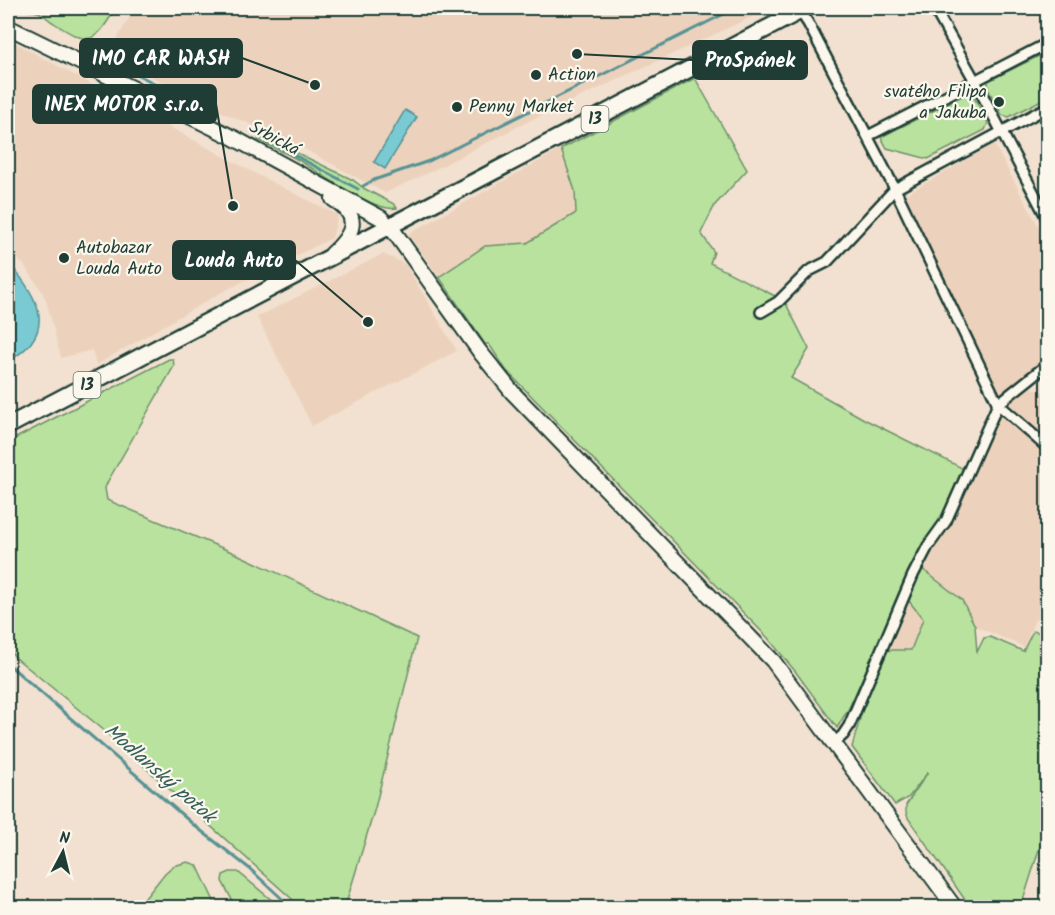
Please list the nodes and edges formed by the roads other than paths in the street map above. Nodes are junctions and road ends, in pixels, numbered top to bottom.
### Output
1 (801, 8) edge
2 (934, 8) edge
3 (8, 27) edge
4 (1047, 43) edge
5 (975, 81) junction
6 (1047, 107) edge
7 (1002, 131) junction
8 (868, 136) junction
9 (307, 176) junction
10 (895, 189) junction
11 (1047, 220) edge
12 (390, 227) junction
13 (326, 260) junction
14 (761, 312) dead end
15 (1047, 364) edge
16 (998, 404) junction
17 (8, 426) edge
18 (1047, 448) edge
19 (833, 744) junction
20 (956, 908) edge

1 - 8 street
1 - 12 main road, 13
2 - 5 street
3 - 9 street, Srbická
4 - 5 street
5 - 7 street
5 - 8 street
6 - 7 street
7 - 10 street
7 - 11 street
8 - 10 street
9 - 12 street, Srbická
9 - 13 street
10 - 14 street
10 - 16 street
12 - 13 main road, 13
12 - 19 street, Srbická
13 - 17 main road, 13
15 - 16 street
16 - 18 street
16 - 19 street
19 - 20 street, Srbická

